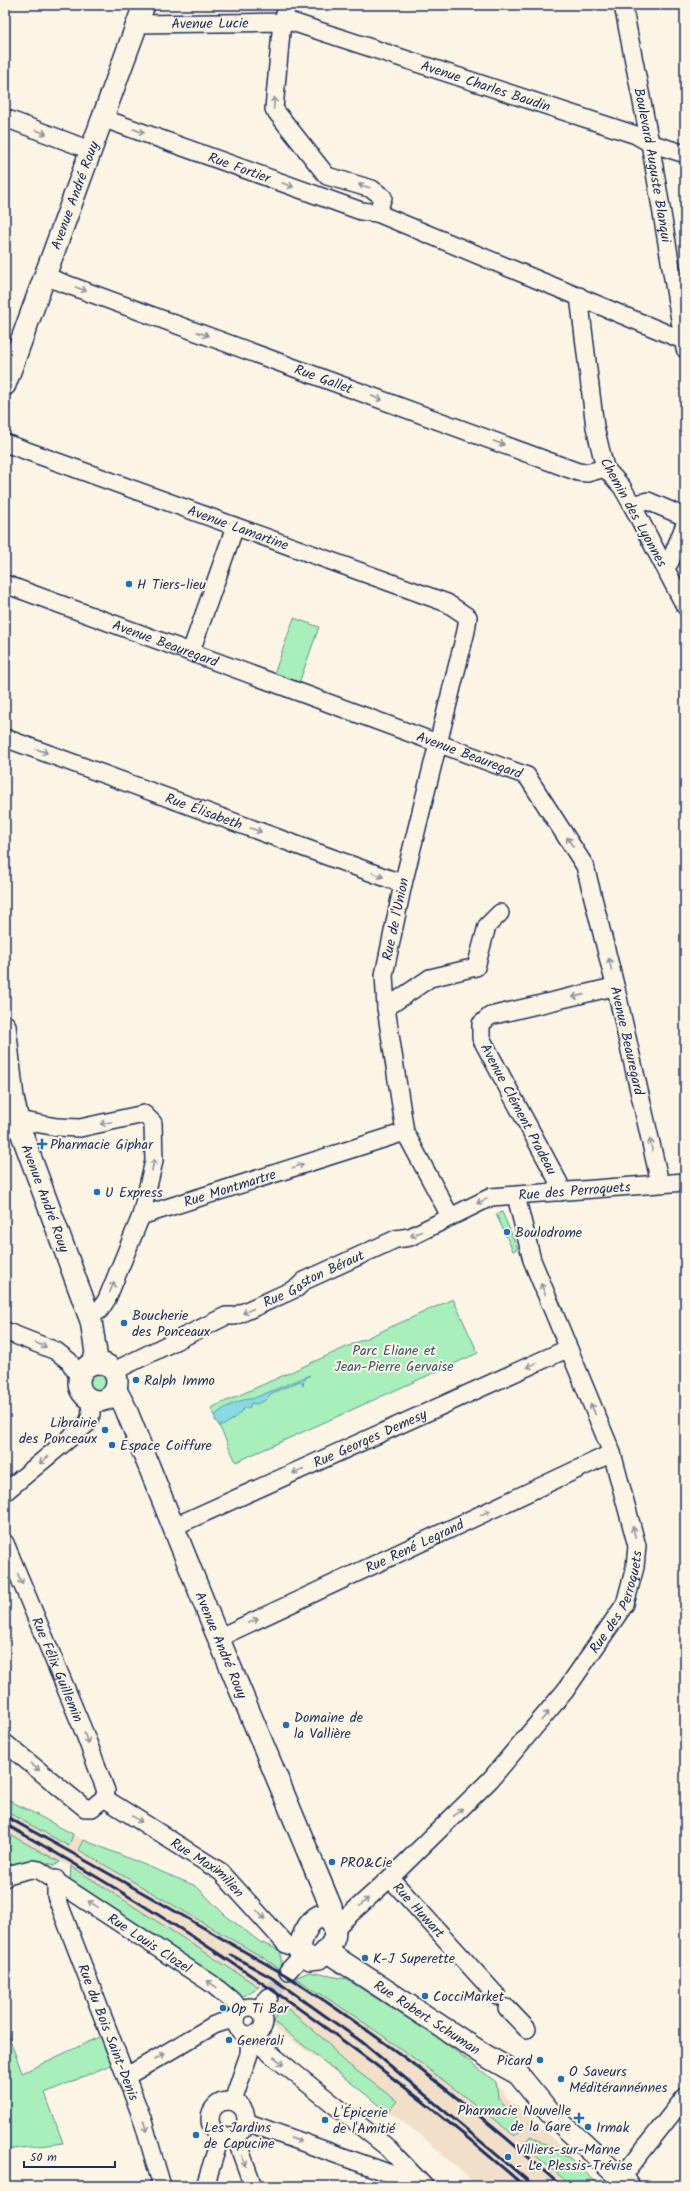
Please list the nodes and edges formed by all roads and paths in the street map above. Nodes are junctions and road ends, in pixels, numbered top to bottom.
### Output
1 (144, 5) edge
2 (287, 5) edge
3 (623, 5) edge
4 (136, 24) junction
5 (284, 24) junction
6 (5, 118) edge
7 (102, 118) junction
8 (650, 143) junction
9 (90, 150) junction
10 (685, 154) edge
11 (377, 213) junction
12 (44, 276) junction
13 (580, 296) junction
14 (684, 344) edge
15 (5, 385) edge
16 (5, 443) edge
17 (605, 468) junction
18 (632, 505) junction
19 (685, 516) edge
20 (685, 524) edge
21 (235, 527) junction
22 (663, 564) junction
23 (5, 584) edge
24 (685, 606) edge
25 (468, 617) joint
26 (191, 651) junction
27 (5, 738) edge
28 (439, 742) junction
29 (403, 884) junction
30 (500, 913) dead end
31 (616, 989) junction
32 (386, 1008) junction
33 (5, 1026) edge
34 (18, 1120) junction
35 (405, 1132) junction
36 (685, 1182) edge
37 (660, 1183) junction
38 (560, 1192) junction
39 (516, 1196) junction
40 (141, 1216) junction
41 (450, 1216) junction
42 (90, 1319) junction
43 (5, 1331) edge
44 (567, 1349) junction
45 (100, 1381) junction
46 (612, 1453) junction
47 (5, 1492) edge
48 (173, 1527) junction
49 (5, 1543) edge
50 (218, 1638) junction
51 (5, 1743) edge
52 (104, 1798) junction
53 (313, 1866) junction
54 (5, 1878) edge
55 (390, 1878) junction
56 (56, 1879) junction
57 (312, 1920) junction
58 (334, 1925) junction
59 (326, 1951) junction
60 (297, 1959) junction
61 (251, 2009) junction
62 (527, 2029) dead end
63 (250, 2036) junction
64 (127, 2076) junction
65 (685, 2097) edge
66 (233, 2101) junction
67 (246, 2122) junction
68 (228, 2136) junction
69 (625, 2182) edge
70 (162, 2186) edge
71 (205, 2186) edge
72 (254, 2186) edge
73 (419, 2186) edge
74 (424, 2186) edge

1 - 4 main road, Avenue André Rouy
2 - 5 street
3 - 8 street, Boulevard Auguste Blanqui
4 - 5 street, Avenue Lucie
4 - 7 main road, Avenue André Rouy
5 - 8 street, Avenue Charles Baudin
11 -> 5 street
6 -> 9 street
7 - 9 main road, Avenue André Rouy
7 -> 11 street, Rue Fortier
8 - 10 street, Avenue Charles Baudin
8 - 14 street, Boulevard Auguste Blanqui
9 - 12 main road, Avenue André Rouy
11 - 13 street, Rue Fortier
12 - 15 main road, Avenue André Rouy
12 -> 17 street, Rue Gallet
13 - 14 street, Rue Fortier
13 - 17 street, Chemin des Lyonnes
16 - 21 street, Avenue Lamartine
17 - 18 street, Chemin des Lyonnes
18 - 19 street
18 - 22 street, Chemin des Lyonnes
20 - 22 street
21 - 25 street, Avenue Lamartine
21 - 26 street
22 - 24 street, Chemin des Lyonnes
23 - 26 street, Avenue Beauregard
25 - 28 street, Rue de l'Union
26 - 28 street, Avenue Beauregard
27 -> 29 street, Rue Élisabeth
28 - 29 street, Rue de l'Union
31 -> 28 street, Avenue Beauregard
29 - 32 street, Rue de l'Union
30 - 32 street
37 -> 31 street, Avenue Beauregard
31 -> 38 street, Avenue Clément Pradeau
32 - 35 street, Rue de l'Union
33 - 34 main road, Avenue André Rouy
40 -> 34 street
34 - 42 main road, Avenue André Rouy
40 -> 35 street, Rue Montmartre
35 - 41 street, Rue de l'Union
36 - 37 street, Rue des Perroquets
37 - 38 street, Rue des Perroquets
38 - 39 street, Rue des Perroquets
39 -> 41 street, Rue Gaston Béraut
44 -> 39 street, Rue des Perroquets
42 -> 40 street
41 -> 45 street, Rue Gaston Béraut
42 - 45 main road, Avenue André Rouy
43 -> 45 street
46 -> 44 street, Rue des Perroquets
44 -> 48 street, Rue Georges Demesy
45 -> 47 street
45 - 48 main road, Avenue André Rouy
50 -> 46 street, Rue René Legrand
55 -> 46 street, Rue des Perroquets
48 - 50 main road, Avenue André Rouy
49 -> 52 street, Rue Félix Guillemin
50 - 53 main road, Avenue André Rouy
51 -> 52 street
52 -> 60 street, Rue Maximilien
53 - 57 main road, Avenue André Rouy
53 - 58 main road, Avenue André Rouy
54 - 56 street, Rue Louis Clozel
58 -> 55 street, Rue des Perroquets
55 - 62 street, Rue Huwart
61 -> 56 street, Rue Louis Clozel
56 - 64 street, Rue du Bois Saint-Denis
57 - 58 main road
57 - 60 main road, Avenue André Rouy
58 - 59 main road
59 - 60 main road
59 - 69 main road, Rue Robert Schuman
61 - 63 street, Rue Louis Clozel
61 - 63 street
64 -> 61 street
63 - 66 street
63 -> 74 street, Rue Louis Clozel
64 -> 70 street, Rue du Bois Saint-Denis
65 - 69 street
66 - 67 street
66 - 68 street
67 - 68 street
67 -> 73 street
68 - 71 street
68 -> 72 street

